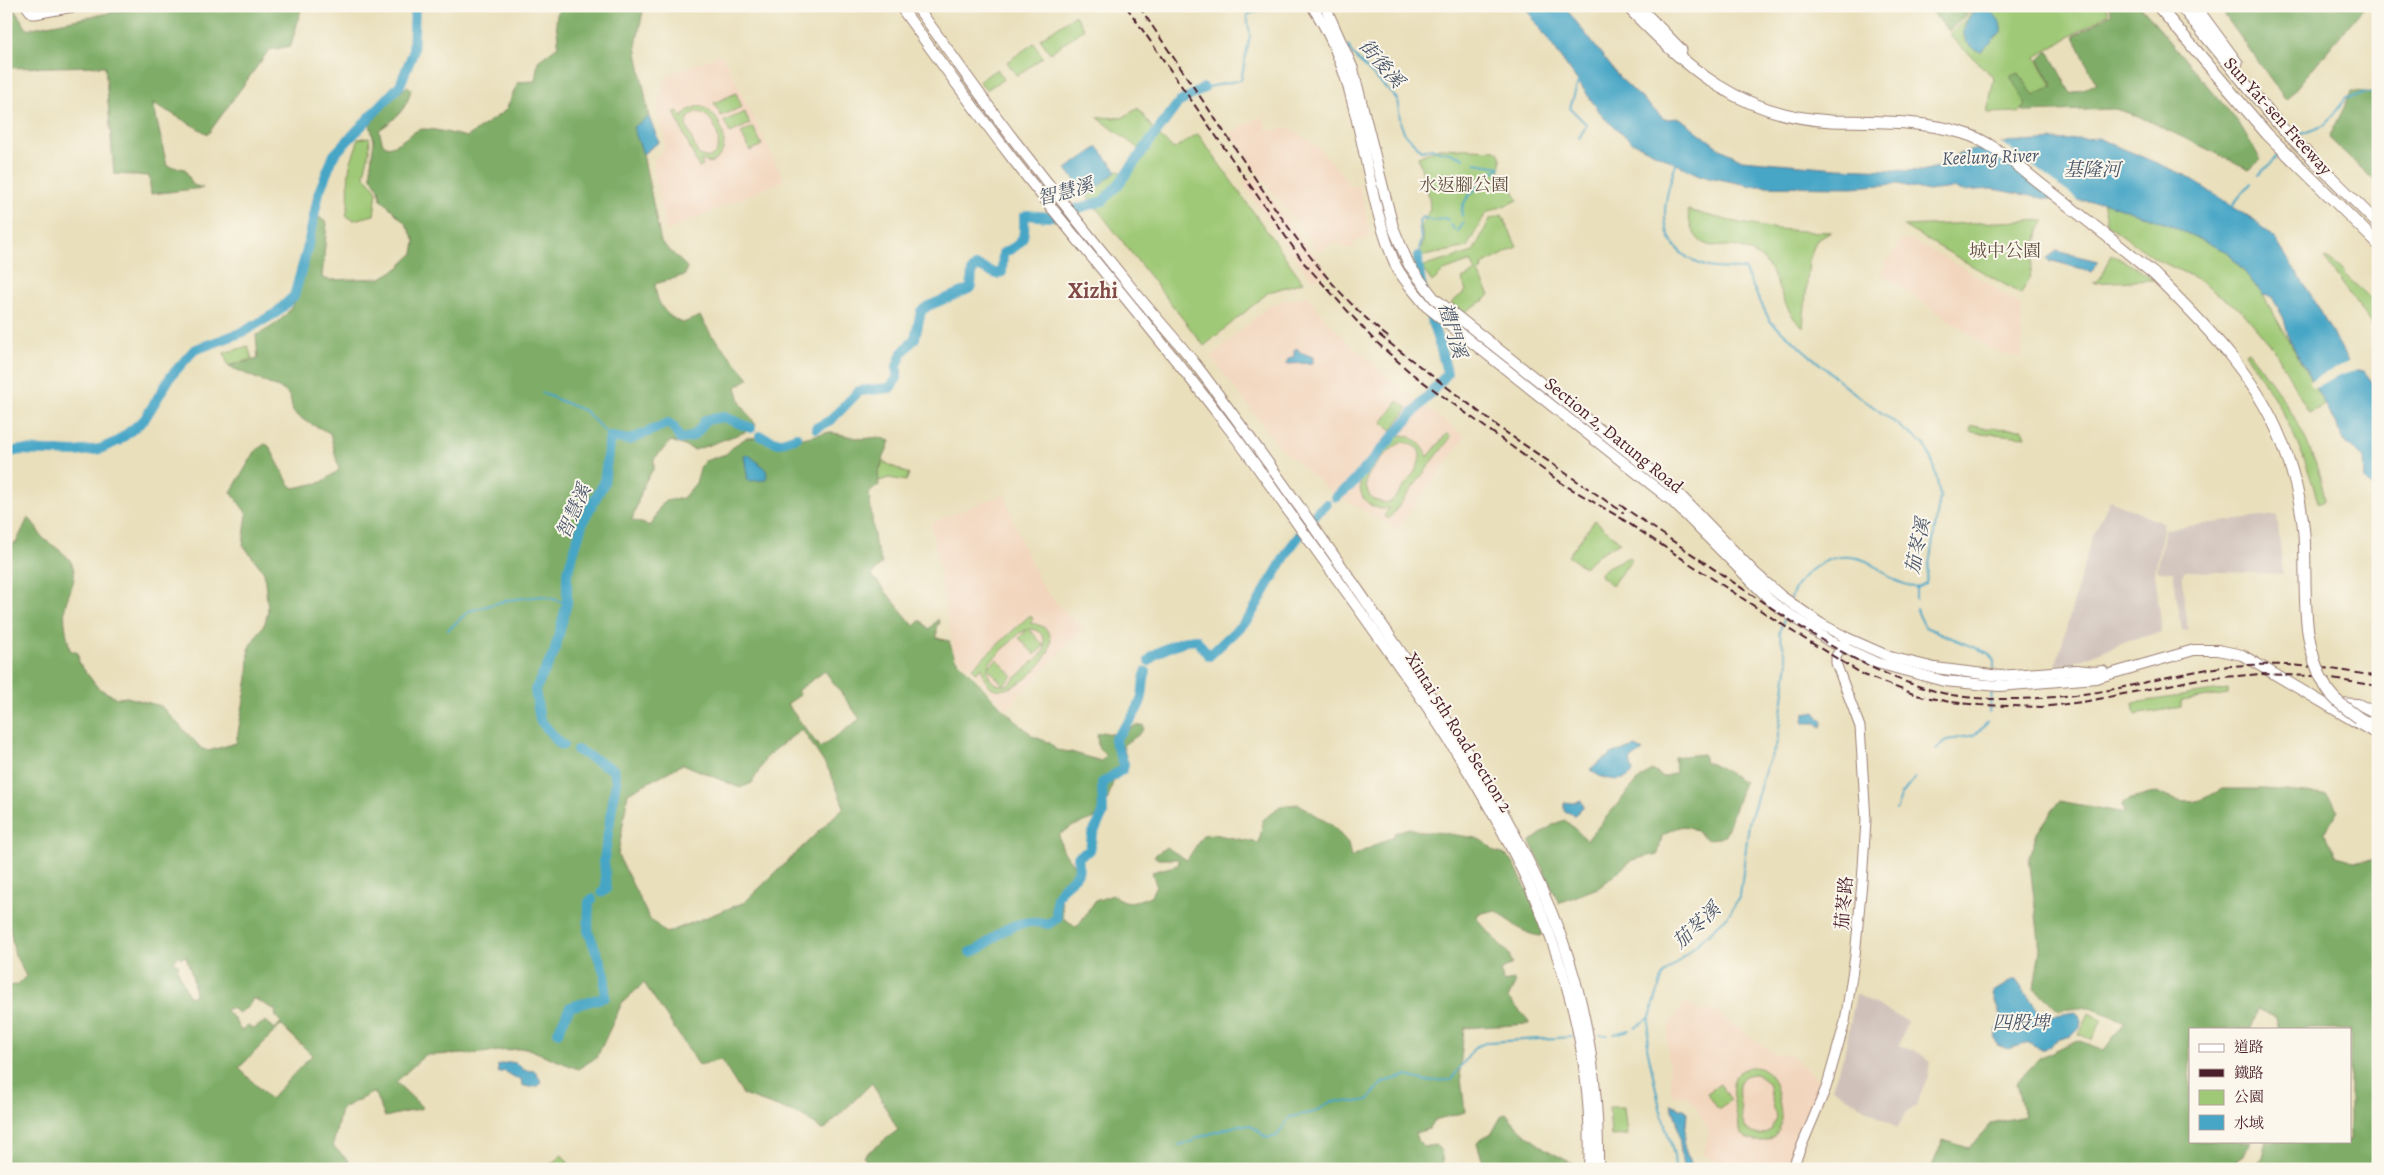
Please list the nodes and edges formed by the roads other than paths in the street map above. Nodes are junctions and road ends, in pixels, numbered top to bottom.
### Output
1 (26, 6) edge
2 (79, 6) edge
3 (900, 6) edge
4 (916, 6) edge
5 (1312, 6) edge
6 (1626, 6) edge
7 (1638, 6) edge
8 (2158, 6) edge
9 (2181, 6) edge
10 (2195, 6) edge
11 (1328, 10) edge
12 (2280, 126) junction
13 (1375, 178) junction
14 (2378, 224) edge
15 (2378, 244) edge
16 (1434, 298) junction
17 (1426, 306) junction
18 (1778, 600) junction
19 (1844, 642) junction
20 (2076, 675) junction
21 (2378, 714) edge
22 (2378, 723) edge
23 (2378, 728) edge
24 (2378, 735) edge
25 (1589, 1169) edge
26 (1598, 1169) edge
27 (1792, 1169) edge

1 - 2 street
3 - 25 main road, Xintai 5th Road Section 2
4 - 26 main road, Xintai 5th Road Section 2
5 - 11 main road, Section 2, Datung Road
6 - 23 highway, bridge
7 - 22 highway, bridge
8 - 15 highway, Sun Yat-sen Freeway
9 - 12 highway, Sun Yat-sen Freeway
10 - 12 highway
11 - 13 main road, Section 2, Datung Road
12 - 14 highway, Sun Yat-sen Freeway
13 - 16 main road, Section 2, Datung Road
13 - 17 main road, Section 2, Datung Road
16 - 17 main road
16 - 18 main road, Section 2, Datung Road
17 - 18 main road, Section 2, Datung Road
18 - 19 main road, Section 2, Datung Road
19 - 20 main road, Section 2, Datung Road
19 - 27 street, 茄苳路
20 - 21 main road
20 - 24 main road

